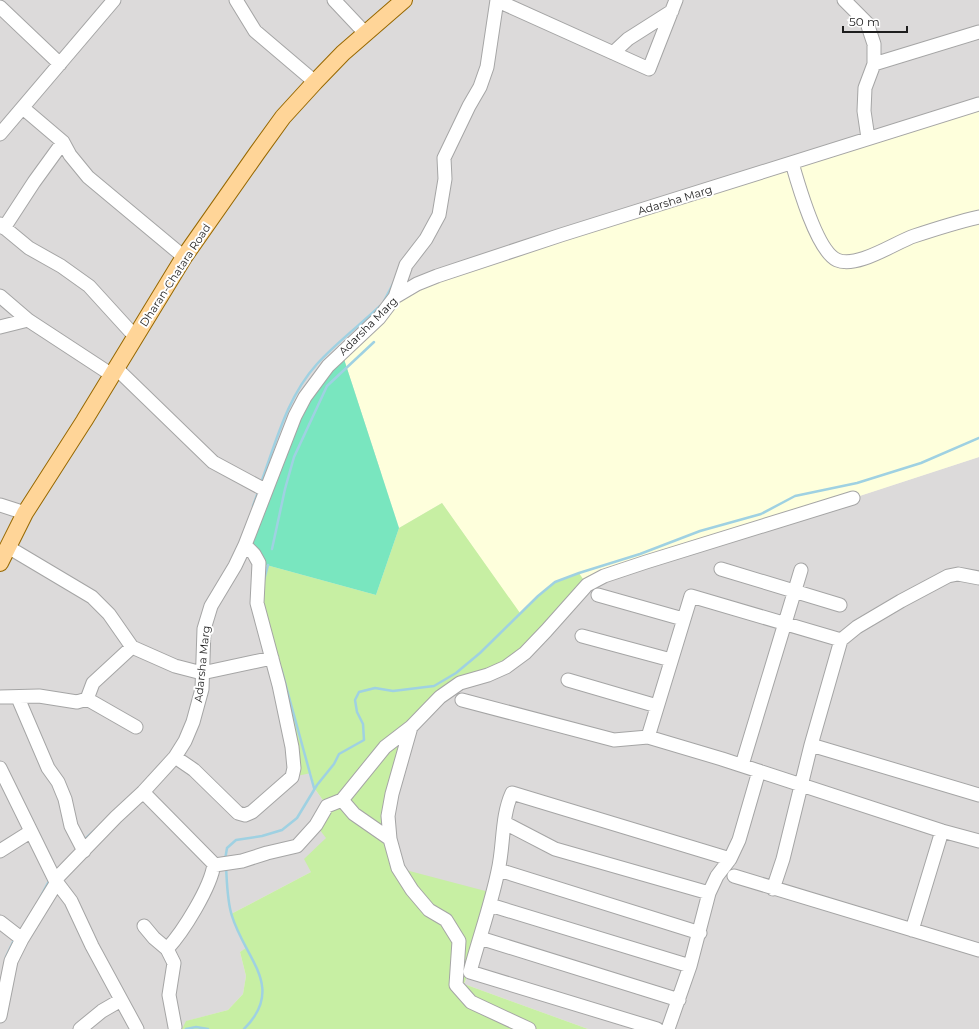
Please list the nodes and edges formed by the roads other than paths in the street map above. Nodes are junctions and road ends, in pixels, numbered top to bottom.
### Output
1 (114, 0) edge
2 (236, 0) edge
3 (334, 0) edge
4 (404, 0) edge
5 (498, 0) edge
6 (844, 0) edge
7 (674, 6) edge
8 (856, 6) edge
9 (0, 7) edge
10 (979, 32) edge
11 (366, 34) junction
12 (613, 53) junction
13 (60, 64) junction
14 (874, 64) junction
15 (315, 82) junction
16 (979, 104) edge
17 (23, 108) junction
18 (0, 134) edge
19 (868, 138) junction
20 (63, 142) junction
21 (792, 162) junction
22 (979, 218) edge
23 (2, 226) edge
24 (184, 257) junction
25 (0, 296) edge
26 (395, 298) junction
27 (28, 320) junction
28 (0, 327) edge
29 (136, 335) junction
30 (114, 372) junction
31 (265, 490) junction
32 (853, 498) dead end
33 (0, 505) edge
34 (25, 513) junction
35 (245, 545) junction
36 (8, 547) junction
37 (0, 563) edge
38 (721, 569) dead end
39 (801, 570) dead end
40 (979, 578) edge
41 (796, 592) junction
42 (598, 595) dead end
43 (840, 605) dead end
44 (683, 619) junction
45 (786, 624) junction
46 (582, 636) dead end
47 (841, 640) junction
48 (132, 647) junction
49 (272, 658) junction
50 (671, 660) junction
51 (202, 673) junction
52 (568, 680) dead end
53 (0, 698) edge
54 (18, 698) junction
55 (87, 699) junction
56 (462, 700) dead end
57 (657, 706) junction
58 (136, 727) dead end
59 (411, 727) junction
60 (648, 737) junction
61 (811, 745) junction
62 (175, 757) junction
63 (742, 765) junction
64 (0, 768) edge
65 (759, 771) junction
66 (801, 786) junction
67 (143, 792) junction
68 (979, 795) edge
69 (342, 800) junction
70 (505, 823) junction
71 (942, 831) junction
72 (30, 832) junction
73 (390, 839) junction
74 (979, 840) edge
75 (0, 851) edge
76 (84, 851) junction
77 (730, 859) junction
78 (222, 864) junction
79 (499, 870) junction
80 (734, 876) dead end
81 (56, 881) junction
82 (773, 889) junction
83 (709, 893) junction
84 (490, 905) junction
85 (0, 922) edge
86 (144, 926) dead end
87 (912, 930) junction
88 (700, 933) junction
89 (480, 938) junction
90 (22, 939) junction
91 (167, 949) junction
92 (979, 950) edge
93 (690, 966) junction
94 (4, 983) edge
95 (120, 1000) junction
96 (679, 1000) junction
97 (0, 1016) edge
98 (175, 1027) dead end
99 (80, 1029) edge
100 (137, 1029) edge
101 (530, 1029) edge
102 (658, 1029) edge
103 (668, 1029) edge

1 - 13 street
2 - 15 street
3 - 11 street
4 - 11 main road, Dharan-Chatara Road
5 - 12 street
5 - 26 street
6 - 8 street
7 - 12 street
7 - 12 street
8 - 14 street
9 - 13 street
10 - 14 street
11 - 15 main road, Dharan-Chatara Road
13 - 17 street
14 - 19 street
15 - 24 main road, Dharan-Chatara Road
16 - 19 street, Adarsha Marg
17 - 18 street
17 - 20 street
19 - 21 street, Adarsha Marg
20 - 23 street
20 - 24 street
21 - 22 street
21 - 26 street, Adarsha Marg
23 - 29 street
24 - 29 main road, Dharan-Chatara Road
25 - 27 street
26 - 31 street, Adarsha Marg
27 - 28 street
27 - 30 street
29 - 30 main road, Dharan-Chatara Road
30 - 31 street
30 - 34 main road, Dharan-Chatara Road
31 - 35 street, Adarsha Marg
32 - 59 street
33 - 34 street
34 - 36 main road, Dharan-Chatara Road
35 - 49 street
35 - 51 street, Adarsha Marg
36 - 37 main road, Dharan-Chatara Road
36 - 48 street
38 - 41 street
39 - 41 street
40 - 47 street
41 - 43 street
41 - 45 street
42 - 44 street
44 - 45 street
44 - 50 street
45 - 47 street
45 - 63 street
46 - 50 street
47 - 61 street
48 - 51 street
48 - 55 street
49 - 51 street
49 - 62 street
50 - 57 street
51 - 62 street, Adarsha Marg
52 - 57 street
53 - 54 street
54 - 55 street
54 - 76 street
55 - 58 street
56 - 60 street
57 - 60 street
59 - 69 street
59 - 73 street
60 - 63 street
61 - 66 street
61 - 68 street
62 - 67 street, Adarsha Marg
63 - 65 street
64 - 72 street
65 - 66 street
65 - 77 street
66 - 71 street
66 - 82 street
67 - 76 street, Adarsha Marg
67 - 78 street
69 - 73 street
69 - 78 street
70 - 77 street
70 - 79 street
70 - 83 street
71 - 74 street
71 - 87 street
72 - 75 street
72 - 81 street
73 - 101 street
76 - 81 street, Adarsha Marg
77 - 83 street
78 - 91 street
79 - 84 street
79 - 88 street
80 - 82 street
81 - 90 street, Adarsha Marg
81 - 95 street
82 - 87 street
83 - 88 street
84 - 89 street
84 - 93 street
85 - 90 street
86 - 91 street
87 - 92 street
88 - 93 street
89 - 96 street
89 - 102 street
90 - 94 street, Adarsha Marg
91 - 98 street
93 - 96 street
94 - 97 street, Adarsha Marg
95 - 99 street
95 - 100 street
96 - 103 street

